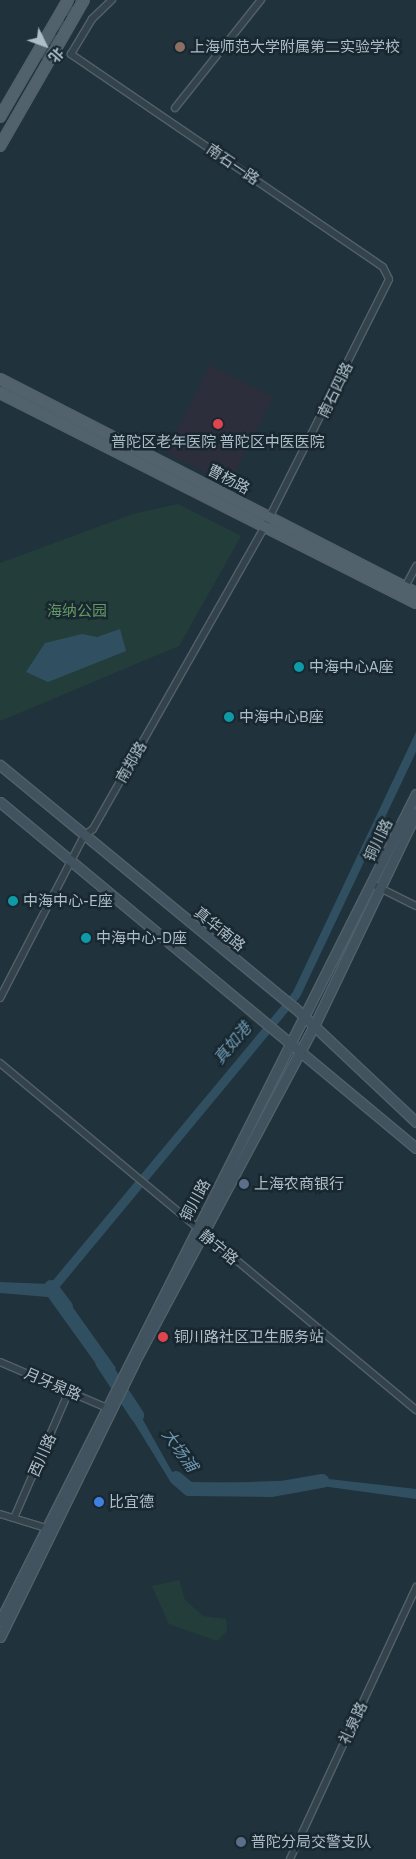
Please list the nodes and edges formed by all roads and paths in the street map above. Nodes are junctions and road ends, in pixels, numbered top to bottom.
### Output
1 (68, 0) edge
2 (84, 0) edge
3 (112, 0) edge
4 (261, 0) edge
5 (175, 108) dead end
6 (0, 117) edge
7 (0, 146) edge
8 (389, 279) joint
9 (0, 379) edge
10 (0, 393) edge
11 (267, 522) junction
12 (416, 566) edge
13 (403, 591) junction
14 (416, 593) edge
15 (416, 603) edge
16 (0, 765) edge
17 (416, 794) edge
18 (0, 802) edge
19 (416, 813) edge
20 (84, 836) junction
21 (72, 862) junction
22 (376, 886) junction
23 (416, 906) edge
24 (0, 998) edge
25 (304, 1020) junction
26 (313, 1028) junction
27 (295, 1051) junction
28 (0, 1063) edge
29 (416, 1122) edge
30 (416, 1148) edge
31 (199, 1230) junction
32 (0, 1362) edge
33 (70, 1391) junction
34 (114, 1396) junction
35 (105, 1407) junction
36 (416, 1410) edge
37 (0, 1514) edge
38 (14, 1518) junction
39 (49, 1529) junction
40 (416, 1587) edge
41 (0, 1621) edge
42 (0, 1637) edge
43 (290, 1859) edge

1 - 6 main road
2 - 7 main road
3 - 8 street, 南石一路
4 - 5 street
8 - 11 street, 南石四路
9 - 11 main road, 曹杨路
10 - 11 main road, 曹杨路
11 - 13 main road, 曹杨路
11 - 20 street, 南郑路
12 - 13 street
13 - 14 main road, 曹杨路
13 - 15 main road, 曹杨路
16 - 20 main road, 真华南路
17 - 22 main road, 铜川路
18 - 21 main road
19 - 22 main road, 铜川路
20 - 21 street, 南郑路
20 - 25 main road, 真华南路
21 - 24 street, 南郑路
21 - 27 main road
22 - 23 street
22 - 25 main road, 铜川路
22 - 26 main road, 铜川路
25 - 26 main road, 真华南路
25 - 27 main road, 铜川路
26 - 27 main road, 铜川路
26 - 29 main road, 真华南路
27 - 30 main road
27 - 31 main road, 铜川路
28 - 31 street, 静宁路
31 - 34 main road, 铜川路
31 - 36 street, 静宁路
32 - 33 street, 月牙泉路
33 - 35 street, 月牙泉路
33 - 38 street, 西川路
34 - 35 main road, 铜川路
34 - 39 main road, 铜川路
35 - 39 main road, 铜川路
37 - 38 street
38 - 39 street
39 - 41 main road, 铜川路
39 - 42 main road, 铜川路
40 - 43 street, 礼泉路

